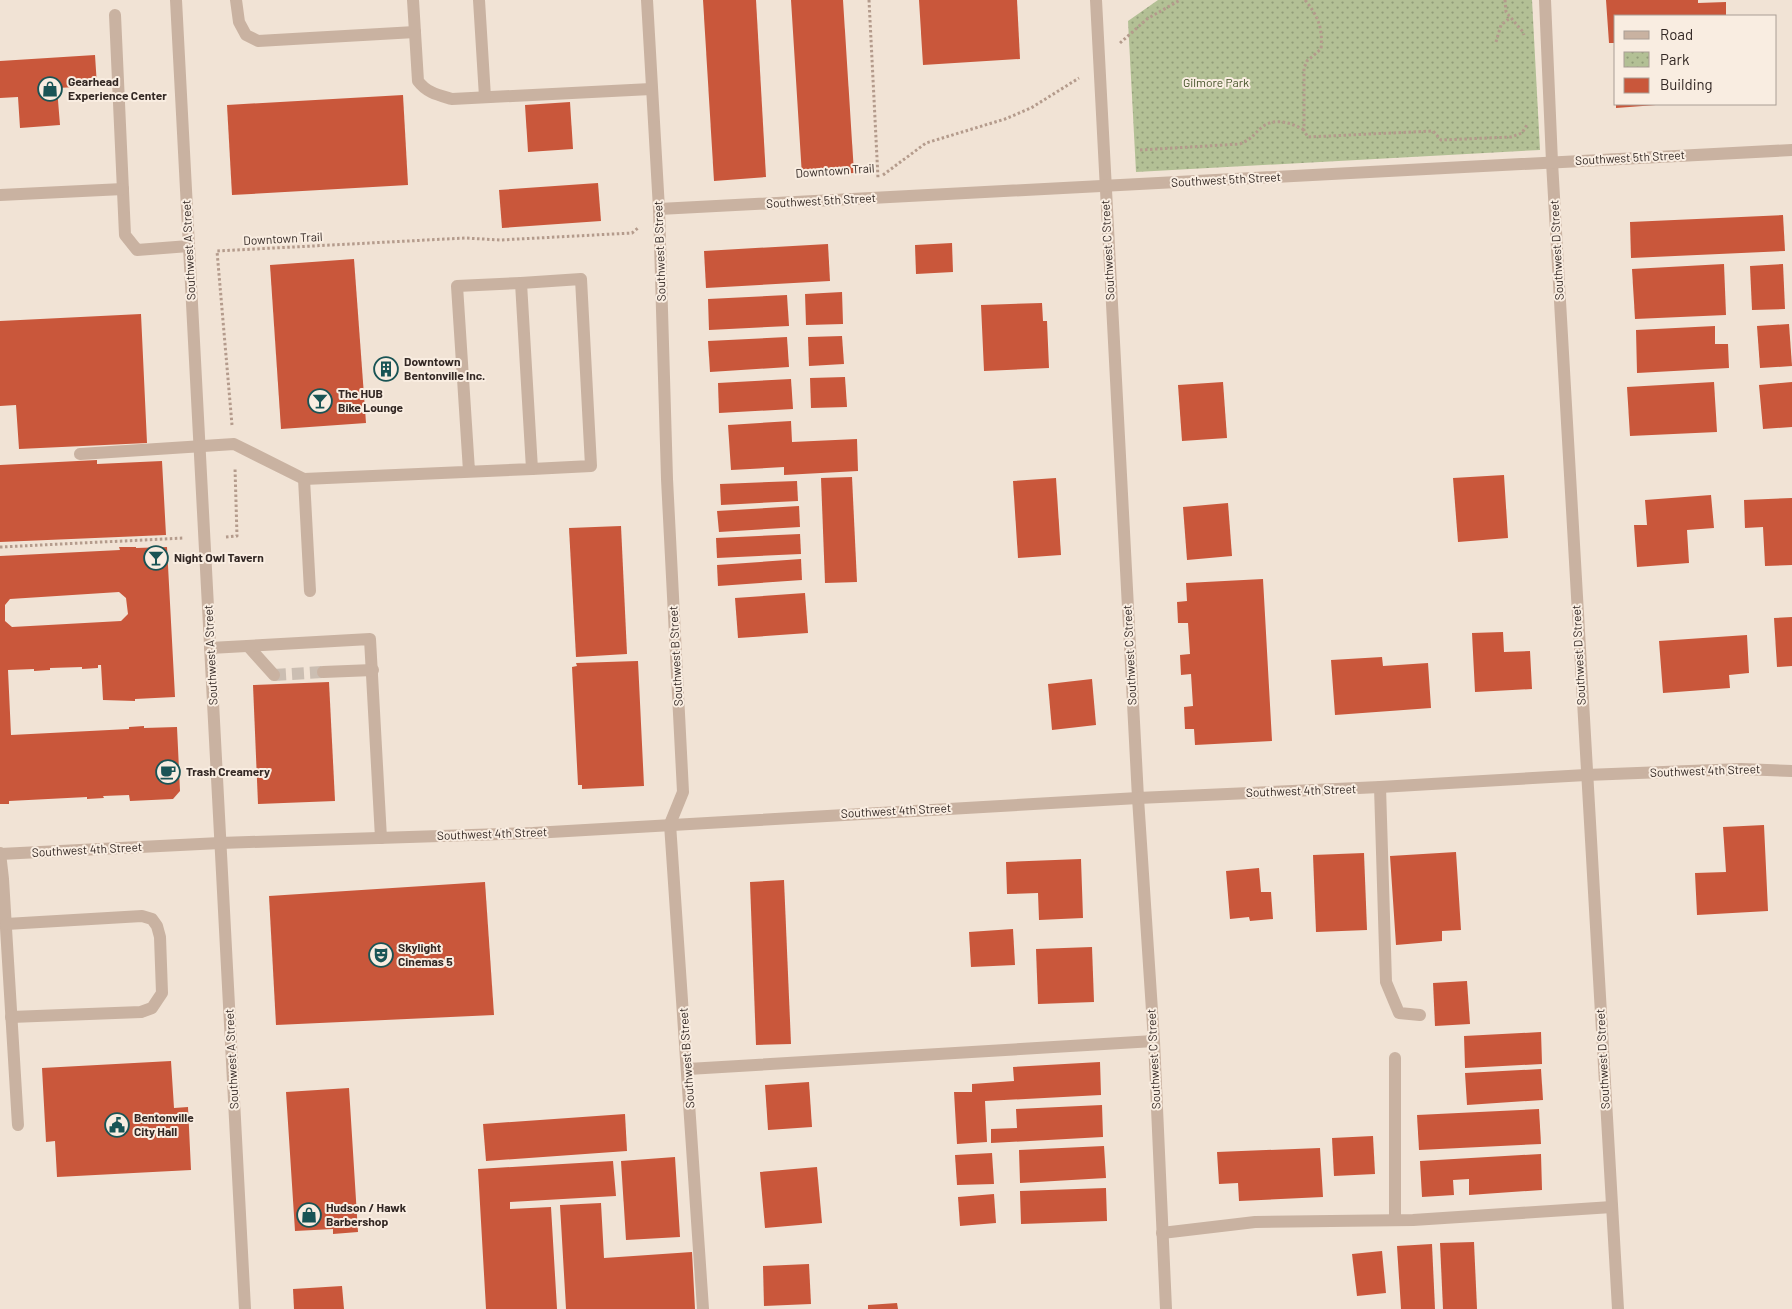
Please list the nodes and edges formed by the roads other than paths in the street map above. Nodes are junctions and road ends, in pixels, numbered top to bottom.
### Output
1 (176, 0) edge
2 (236, 0) edge
3 (413, 0) edge
4 (479, 0) edge
5 (647, 0) edge
6 (1096, 0) edge
7 (1545, 0) edge
8 (115, 15) dead end
9 (415, 32) junction
10 (651, 89) junction
11 (485, 97) junction
12 (1792, 150) edge
13 (1552, 162) junction
14 (1105, 186) junction
15 (123, 189) junction
16 (0, 195) edge
17 (659, 209) junction
18 (189, 246) junction
19 (521, 284) junction
20 (200, 447) junction
21 (80, 454) dead end
22 (532, 469) junction
23 (469, 471) junction
24 (304, 479) junction
25 (310, 591) dead end
26 (248, 646) junction
27 (210, 648) junction
28 (373, 670) junction
29 (323, 672) tunnel mouth
30 (274, 675) dead end
31 (1792, 770) edge
32 (1586, 776) junction
33 (1380, 788) junction
34 (1138, 798) junction
35 (670, 824) junction
36 (381, 838) junction
37 (220, 843) junction
38 (0, 854) edge
39 (6, 924) junction
40 (1420, 1015) dead end
41 (11, 1017) junction
42 (1154, 1041) junction
43 (1395, 1058) dead end
44 (688, 1069) junction
45 (18, 1125) dead end
46 (1612, 1206) junction
47 (1395, 1220) junction
48 (1162, 1233) junction
49 (245, 1309) edge
50 (703, 1309) edge
51 (1166, 1309) edge
52 (1618, 1309) edge

1 - 18 street, Southwest A Street
2 - 9 street
3 - 9 street
4 - 11 street
5 - 10 street, Southwest B Street
6 - 14 street, Southwest C Street
7 - 13 street, Southwest D Street
8 - 15 street
9 - 11 street
10 - 11 street
10 - 17 street, Southwest B Street
12 - 13 street, Southwest 5th Street
13 - 14 street, Southwest 5th Street
13 - 32 street, Southwest D Street
14 - 17 street, Southwest 5th Street
14 - 34 street, Southwest C Street
15 - 16 street
15 - 18 street
17 - 35 street, Southwest B Street
18 - 20 street, Southwest A Street
19 - 22 street
19 - 22 street
19 - 23 street
20 - 21 street
20 - 24 street
20 - 27 street, Southwest A Street
22 - 23 street
23 - 24 street
24 - 25 street
26 - 27 street
26 - 28 street
26 - 30 street
27 - 37 street, Southwest A Street
28 - 29 street
28 - 36 street
31 - 32 street, Southwest 4th Street
32 - 33 street, Southwest 4th Street
32 - 46 street, Southwest D Street
33 - 34 street, Southwest 4th Street
33 - 40 street
34 - 35 street, Southwest 4th Street
34 - 42 street, Southwest C Street
35 - 36 street, Southwest 4th Street
35 - 44 street, Southwest B Street
36 - 37 street, Southwest 4th Street
37 - 38 street, Southwest 4th Street
37 - 49 street, Southwest A Street
38 - 39 street
39 - 41 street
39 - 41 street
41 - 45 street
42 - 44 street
42 - 48 street, Southwest C Street
43 - 47 street
44 - 50 street, Southwest B Street
46 - 47 street
46 - 52 street, Southwest D Street
47 - 48 street
48 - 51 street, Southwest C Street

